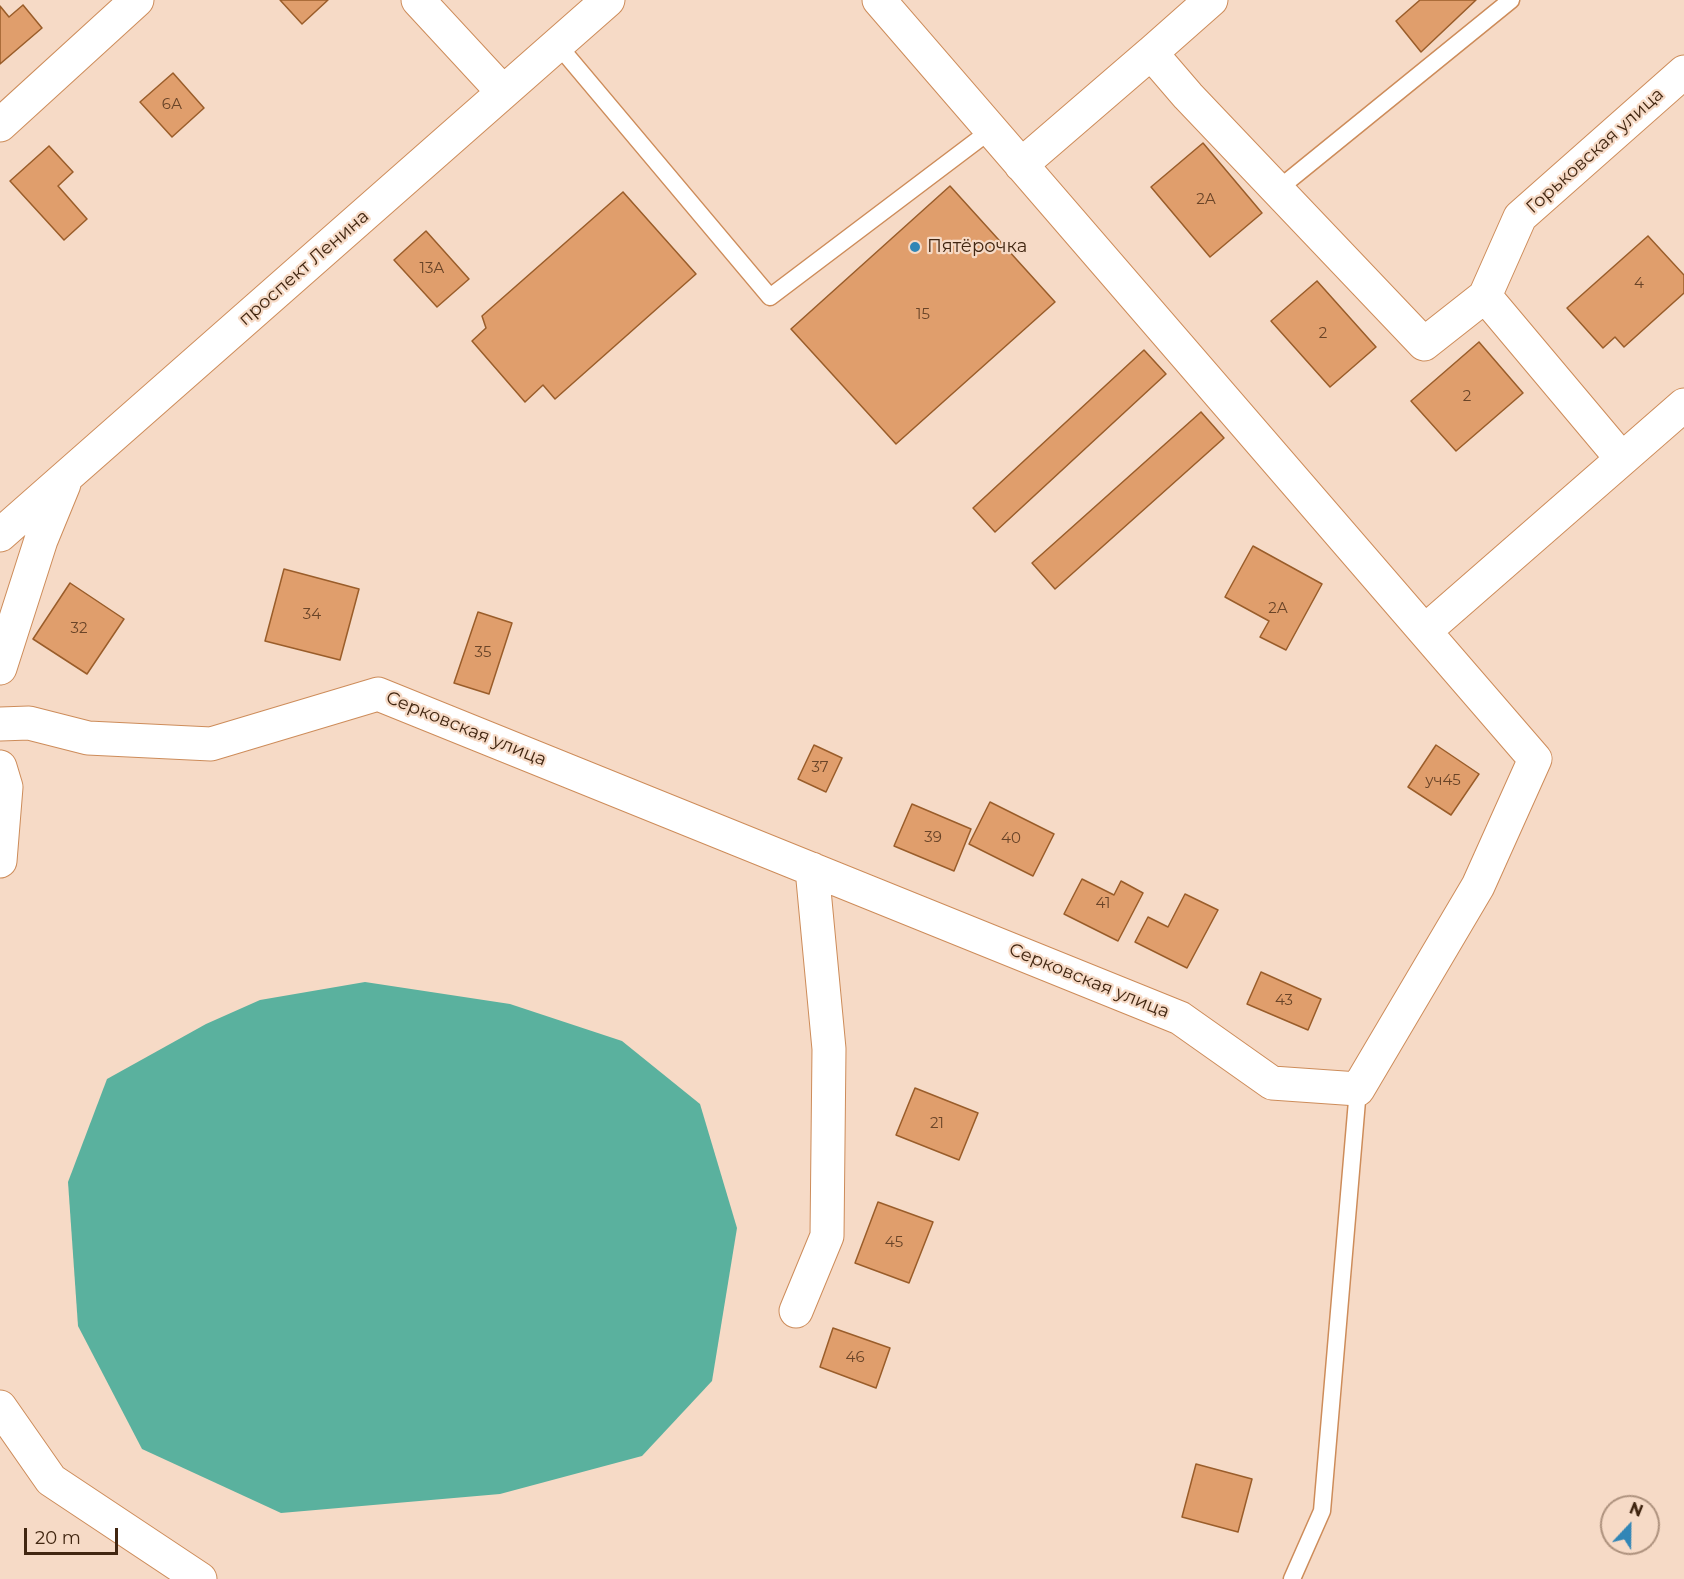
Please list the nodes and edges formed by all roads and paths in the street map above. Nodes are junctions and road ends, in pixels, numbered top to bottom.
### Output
1 (418, 0) edge
2 (608, 0) edge
3 (879, 0) edge
4 (1210, 0) edge
5 (1511, 0) edge
6 (131, 2) edge
7 (558, 45) junction
8 (1151, 53) junction
9 (1684, 72) edge
10 (503, 92) junction
11 (0, 125) edge
12 (991, 130) junction
13 (1021, 165) junction
14 (1277, 190) junction
15 (1485, 296) junction
16 (1684, 405) edge
17 (1622, 459) junction
18 (67, 476) junction
19 (0, 535) edge
20 (1425, 631) junction
21 (0, 668) edge
22 (0, 724) edge
23 (0, 767) edge
24 (0, 861) edge
25 (812, 869) junction
26 (1358, 1089) junction
27 (796, 1311) dead end
28 (0, 1407) edge
29 (200, 1579) edge
30 (1292, 1579) edge

1 - 10 street
2 - 7 street, проспект Ленина
3 - 12 street
4 - 8 street
5 - 14 lane
6 - 11 street
7 - 10 street, проспект Ленина
7 - 12 lane
8 - 13 street
8 - 14 street
9 - 15 street, Горьковская улица
10 - 18 street, проспект Ленина
12 - 13 street
13 - 20 street
14 - 15 street, Горьковская улица
15 - 17 street
16 - 17 street
17 - 20 street
18 - 19 street, проспект Ленина
18 - 21 street
20 - 26 street
22 - 25 street, Серковская улица
23 - 24 street
25 - 26 street, Серковская улица
25 - 27 street
26 - 30 lane
28 - 29 street

